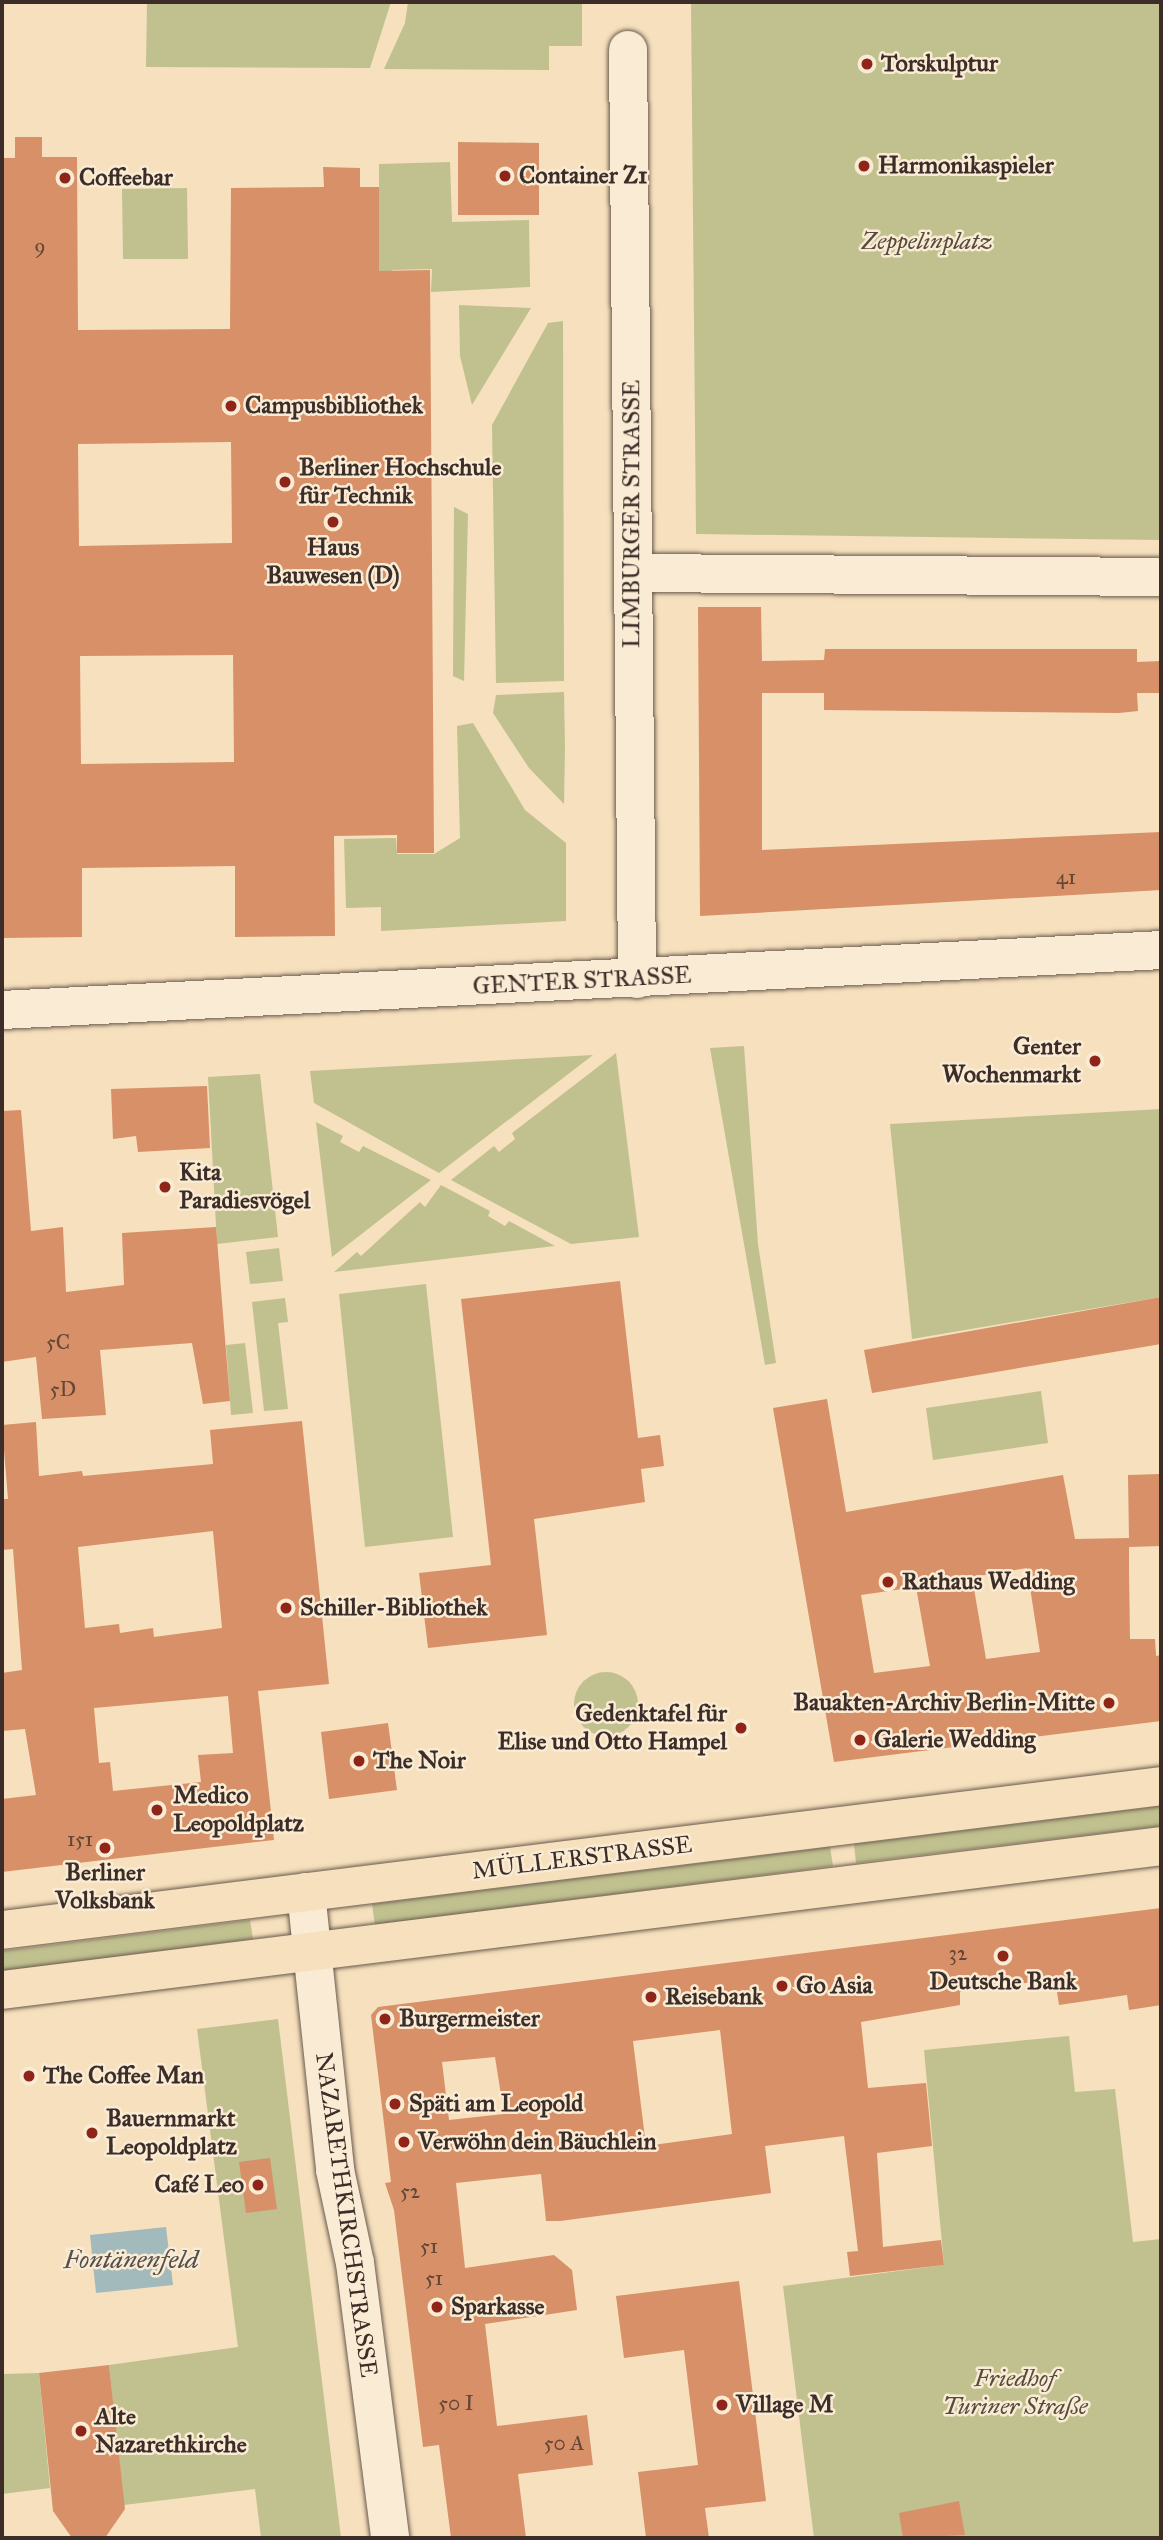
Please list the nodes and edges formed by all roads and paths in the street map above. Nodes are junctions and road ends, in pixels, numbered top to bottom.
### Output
1 (628, 50) dead end
2 (633, 573) junction
3 (1161, 577) edge
4 (1161, 950) edge
5 (637, 979) junction
6 (2, 1010) edge
7 (1161, 1786) edge
8 (1161, 1846) edge
9 (306, 1892) junction
10 (2, 1930) edge
11 (312, 1952) junction
12 (2, 1990) edge
13 (390, 2538) edge

1 - 2 street, LIMBURGER STRASSE
2 - 3 street
2 - 5 street, LIMBURGER STRASSE
4 - 5 street, GENTER STRASSE
5 - 6 street, GENTER STRASSE
7 - 9 main road, MÜLLERSTRASSE
8 - 11 main road
9 - 10 main road, MÜLLERSTRASSE
9 - 11 street, NAZARETHKIRCHSTRASSE
11 - 12 main road
11 - 13 street, NAZARETHKIRCHSTRASSE

